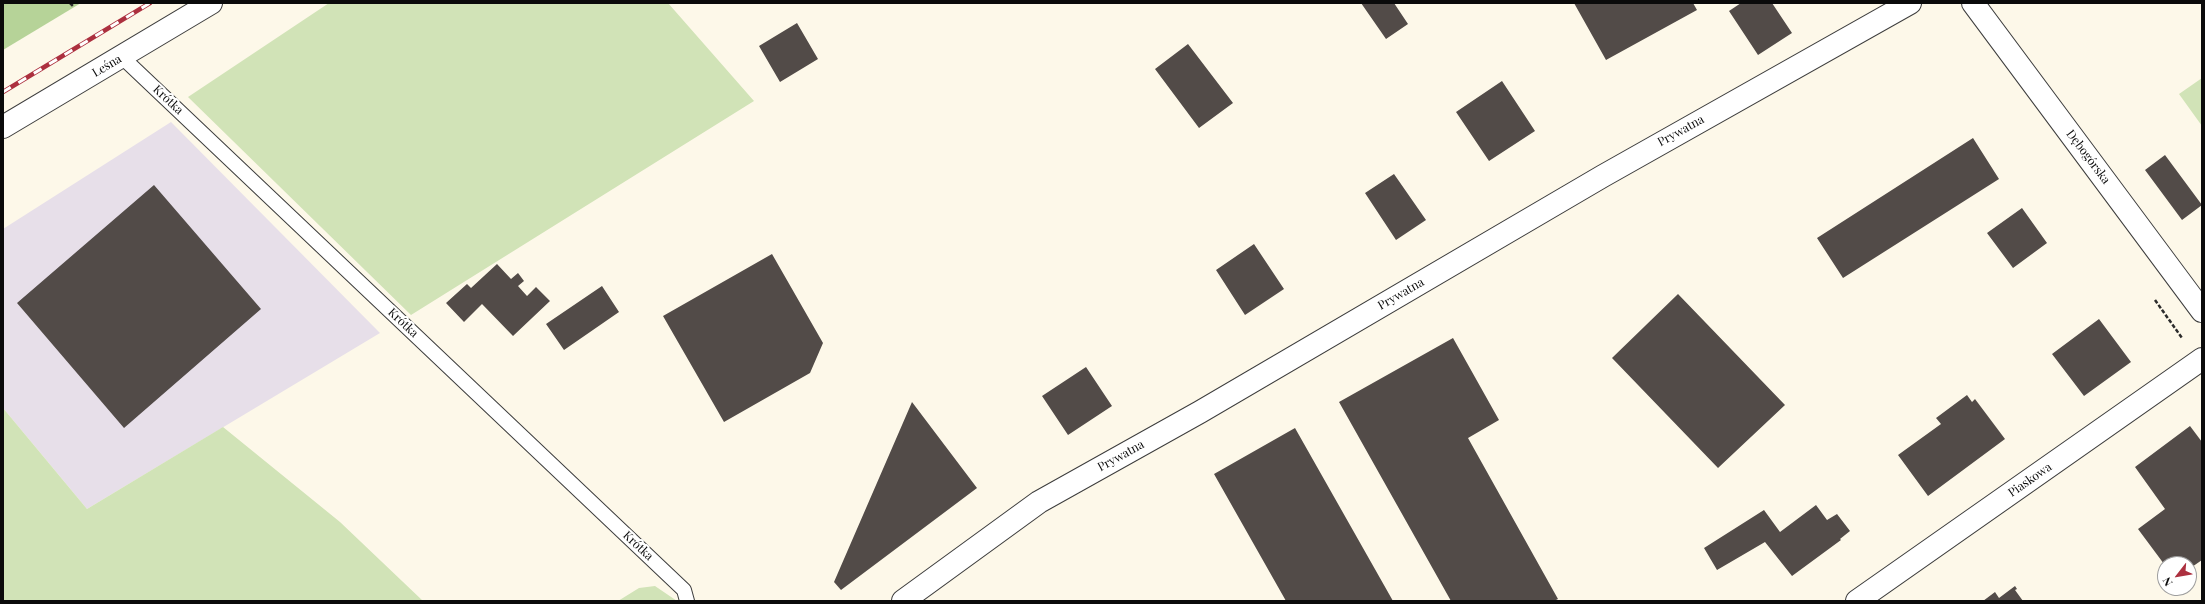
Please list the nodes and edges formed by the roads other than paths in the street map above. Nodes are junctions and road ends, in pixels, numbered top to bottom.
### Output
1 (211, 3) edge
2 (1910, 3) edge
3 (1973, 3) edge
4 (122, 57) junction
5 (3, 127) edge
6 (2202, 311) edge
7 (2202, 359) edge
8 (686, 595) edge
9 (700, 601) edge
10 (903, 601) edge
11 (1858, 601) edge

1 - 4 street, Leśna
2 - 10 street, Prywatna
3 - 6 street, Dębogórska
4 - 5 street, Leśna
4 - 8 lane, Krótka
7 - 11 street, Piaskowa
8 - 9 lane, Krótka

